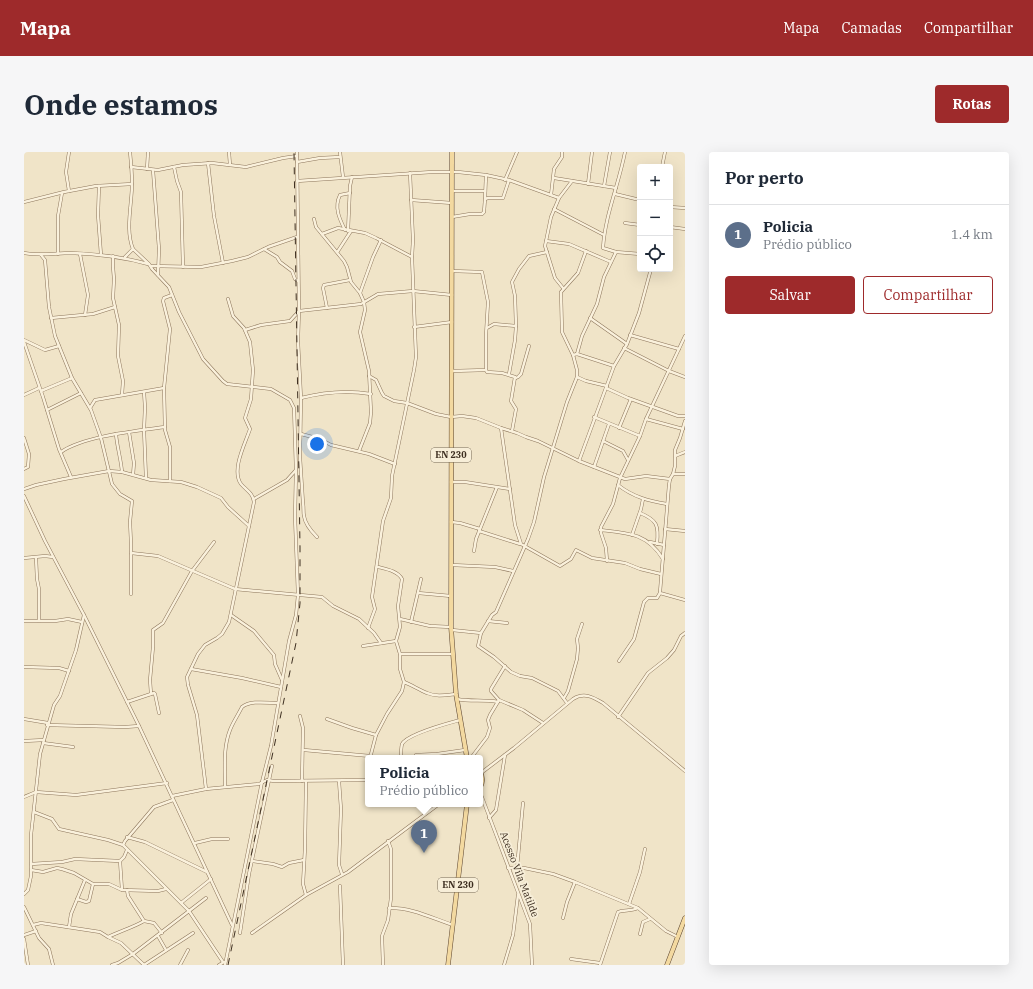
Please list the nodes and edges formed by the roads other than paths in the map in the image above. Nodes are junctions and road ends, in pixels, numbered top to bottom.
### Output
1 (69, 152) edge
2 (130, 152) edge
3 (148, 152) edge
4 (229, 152) edge
5 (297, 152) edge
6 (340, 152) edge
7 (452, 152) edge
8 (517, 152) edge
9 (562, 152) edge
10 (592, 152) edge
11 (610, 152) edge
12 (625, 152) edge
13 (665, 152) edge
14 (297, 156) junction
15 (340, 157) junction
16 (297, 162) junction
17 (208, 163) junction
18 (230, 164) junction
19 (663, 164) edge
20 (131, 167) junction
21 (174, 167) junction
22 (147, 169) junction
23 (153, 170) junction
24 (452, 172) junction
25 (410, 173) junction
26 (486, 175) junction
27 (343, 177) junction
28 (352, 177) junction
29 (554, 178) junction
30 (505, 180) junction
31 (509, 180) junction
32 (297, 181) junction
33 (572, 181) junction
34 (132, 184) junction
35 (588, 184) junction
36 (99, 186) junction
37 (604, 186) junction
38 (616, 188) junction
39 (69, 191) junction
40 (452, 191) junction
41 (485, 191) junction
42 (62, 193) junction
43 (350, 193) junction
44 (615, 194) junction
45 (551, 195) junction
46 (559, 198) junction
47 (485, 199) junction
48 (637, 199) edge
49 (411, 200) junction
50 (24, 202) edge
51 (452, 203) junction
52 (673, 207) edge
53 (685, 208) edge
54 (554, 209) junction
55 (452, 217) junction
56 (314, 219) dead end
57 (625, 223) dead end
58 (637, 225) edge
59 (673, 227) edge
60 (685, 229) edge
61 (348, 231) junction
62 (322, 235) junction
63 (604, 235) junction
64 (297, 237) junction
65 (381, 240) junction
66 (546, 241) junction
67 (133, 249) junction
68 (264, 249) junction
69 (338, 251) junction
70 (586, 251) junction
71 (547, 252) junction
72 (616, 252) junction
73 (24, 253) edge
74 (58, 254) junction
75 (80, 254) junction
76 (637, 254) edge
77 (41, 255) junction
78 (50, 255) junction
79 (102, 255) junction
80 (113, 256) junction
81 (412, 257) junction
82 (125, 258) junction
83 (45, 260) junction
84 (611, 262) junction
85 (223, 263) junction
86 (150, 265) junction
87 (158, 266) junction
88 (183, 267) junction
89 (452, 271) junction
90 (649, 272) edge
91 (158, 276) junction
92 (350, 280) junction
93 (299, 282) junction
94 (563, 288) junction
95 (412, 291) junction
96 (360, 294) junction
97 (172, 295) junction
98 (452, 295) junction
99 (228, 299) dead end
100 (364, 302) junction
101 (115, 307) junction
102 (328, 308) junction
103 (299, 311) junction
104 (85, 315) junction
105 (51, 318) junction
106 (590, 318) junction
107 (452, 322) junction
108 (516, 326) junction
109 (414, 327) junction
110 (487, 329) junction
111 (245, 330) junction
112 (630, 335) junction
113 (685, 336) edge
114 (24, 341) edge
115 (626, 344) junction
116 (59, 346) junction
117 (528, 346) dead end
118 (624, 348) junction
119 (679, 349) junction
120 (577, 354) junction
121 (573, 355) junction
122 (614, 366) junction
123 (486, 370) junction
124 (452, 371) junction
125 (669, 371) junction
126 (508, 374) junction
127 (370, 376) junction
128 (577, 377) junction
129 (685, 377) edge
130 (72, 378) junction
131 (516, 378) junction
132 (251, 387) junction
133 (606, 387) junction
134 (39, 388) junction
135 (164, 388) junction
136 (41, 392) junction
137 (144, 392) junction
138 (81, 393) junction
139 (371, 394) junction
140 (24, 395) edge
141 (122, 395) junction
142 (301, 398) junction
143 (630, 399) junction
144 (407, 403) junction
145 (652, 406) junction
146 (90, 408) junction
147 (47, 410) junction
148 (685, 416) edge
149 (451, 417) junction
150 (594, 417) junction
151 (646, 419) junction
152 (685, 422) edge
153 (609, 424) junction
154 (165, 426) junction
155 (501, 428) junction
156 (618, 428) junction
157 (683, 429) junction
158 (144, 430) junction
159 (512, 431) junction
160 (129, 432) junction
161 (116, 434) junction
162 (301, 434) junction
163 (682, 434) junction
164 (640, 436) junction
165 (24, 438) edge
166 (101, 438) junction
167 (685, 439) edge
168 (603, 441) junction
169 (553, 448) junction
170 (359, 451) junction
171 (61, 452) junction
172 (685, 452) edge
173 (675, 456) junction
174 (628, 460) junction
175 (579, 461) junction
176 (395, 464) junction
177 (594, 467) junction
178 (24, 469) edge
179 (296, 470) junction
180 (109, 471) junction
181 (122, 472) junction
182 (673, 474) junction
183 (685, 474) edge
184 (133, 475) junction
185 (71, 478) junction
186 (146, 478) junction
187 (620, 478) junction
188 (670, 479) junction
189 (170, 481) junction
190 (451, 482) junction
191 (618, 485) junction
192 (497, 487) junction
193 (24, 489) edge
194 (510, 489) junction
195 (24, 496) edge
196 (254, 499) junction
197 (644, 499) junction
198 (26, 502) edge
199 (667, 504) junction
200 (640, 513) junction
201 (451, 522) junction
202 (249, 526) junction
203 (665, 529) junction
204 (480, 530) junction
205 (600, 530) junction
206 (685, 532) edge
207 (632, 535) junction
208 (317, 537) dead end
209 (214, 542) dead end
210 (648, 542) junction
211 (521, 544) junction
212 (658, 544) junction
213 (664, 545) junction
214 (524, 547) junction
215 (474, 551) dead end
216 (131, 554) junction
217 (54, 557) junction
218 (24, 558) edge
219 (36, 558) junction
220 (663, 559) junction
221 (607, 561) junction
222 (451, 565) junction
223 (378, 566) junction
224 (192, 571) junction
225 (513, 571) junction
226 (661, 574) junction
227 (422, 579) dead end
228 (235, 589) junction
229 (418, 593) junction
230 (660, 593) junction
231 (131, 594) dead end
232 (298, 595) junction
233 (451, 596) junction
234 (685, 600) edge
235 (84, 615) junction
236 (232, 615) junction
237 (400, 619) junction
238 (488, 621) junction
239 (24, 622) edge
240 (39, 622) junction
241 (82, 622) junction
242 (411, 622) junction
243 (507, 624) dead end
244 (582, 624) dead end
245 (368, 628) junction
246 (452, 628) junction
247 (481, 633) junction
248 (685, 633) edge
249 (396, 641) junction
250 (381, 644) junction
251 (363, 646) dead end
252 (400, 654) junction
253 (453, 654) junction
254 (619, 661) dead end
255 (505, 666) junction
256 (24, 667) edge
257 (191, 669) junction
258 (69, 671) junction
259 (282, 681) junction
260 (404, 682) junction
261 (281, 687) junction
262 (151, 694) junction
263 (457, 696) junction
264 (564, 698) junction
265 (499, 701) junction
266 (127, 702) junction
267 (278, 703) junction
268 (567, 703) junction
269 (159, 713) dead end
270 (300, 716) dead end
271 (618, 717) junction
272 (24, 719) edge
273 (327, 719) dead end
274 (460, 720) junction
275 (544, 723) junction
276 (48, 724) junction
277 (139, 726) junction
278 (376, 735) junction
279 (24, 741) edge
280 (43, 741) junction
281 (73, 747) dead end
282 (304, 750) junction
283 (465, 750) junction
284 (371, 755) edge
285 (401, 755) edge
286 (416, 755) dead end
287 (466, 755) edge
288 (470, 755) edge
289 (505, 755) junction
290 (365, 756) edge
291 (272, 766) dead end
292 (483, 770) edge
293 (685, 771) edge
294 (365, 780) edge
295 (269, 781) junction
296 (302, 781) junction
297 (306, 781) junction
298 (340, 781) junction
299 (262, 782) junction
300 (167, 783) junction
301 (225, 786) junction
302 (206, 789) junction
303 (36, 792) junction
304 (172, 796) junction
305 (24, 797) edge
306 (173, 800) junction
307 (483, 800) edge
308 (523, 803) dead end
309 (435, 807) edge
310 (467, 807) edge
311 (34, 812) junction
312 (490, 818) junction
313 (127, 838) junction
314 (228, 839) dead end
315 (388, 841) junction
316 (195, 843) junction
317 (123, 845) junction
318 (645, 849) dead end
319 (127, 850) junction
320 (304, 860) junction
321 (120, 861) junction
322 (252, 861) junction
323 (31, 864) junction
324 (508, 868) junction
325 (516, 868) junction
326 (31, 870) junction
327 (208, 872) junction
328 (342, 874) junction
329 (211, 879) junction
330 (85, 880) junction
331 (575, 882) junction
332 (93, 884) junction
333 (340, 886) dead end
334 (167, 889) junction
335 (122, 890) junction
336 (127, 890) junction
337 (24, 894) edge
338 (518, 894) junction
339 (306, 895) junction
340 (206, 898) dead end
341 (76, 899) junction
342 (181, 903) junction
343 (629, 904) junction
344 (24, 907) edge
345 (389, 908) junction
346 (638, 908) junction
347 (189, 911) junction
348 (563, 918) dead end
349 (685, 918) edge
350 (650, 919) junction
351 (144, 921) junction
352 (453, 925) junction
353 (33, 926) junction
354 (233, 926) junction
355 (69, 927) junction
356 (36, 931) junction
357 (162, 933) junction
358 (193, 933) dead end
359 (240, 933) dead end
360 (252, 933) dead end
361 (640, 934) dead end
362 (24, 935) edge
363 (158, 936) junction
364 (108, 937) junction
365 (678, 937) junction
366 (24, 939) edge
367 (166, 950) junction
368 (188, 950) dead end
369 (134, 954) junction
370 (571, 959) dead end
371 (224, 964) edge
372 (600, 964) edge
373 (28, 965) edge
374 (53, 965) edge
375 (112, 965) edge
376 (144, 965) edge
377 (180, 965) edge
378 (219, 965) edge
379 (343, 965) edge
380 (383, 965) edge
381 (448, 965) edge
382 (504, 965) edge
383 (532, 965) edge
384 (668, 965) edge

1 - 39 street
2 - 20 street
3 - 22 street
4 - 18 street
5 - 14 street
6 - 15 street
7 - 24 main road, EN 230
8 - 30 street
9 - 29 street
10 - 35 street
11 - 37 street
12 - 38 street
13 - 19 street
14 - 16 street
14 - 18 street
15 - 16 street
15 - 27 street
16 - 32 street
17 - 18 street
17 - 21 street
17 - 85 street
20 - 22 street
20 - 34 street
21 - 23 street
21 - 88 street
22 - 23 street
23 - 87 street
24 - 25 street
24 - 26 street
24 - 40 main road, EN 230
25 - 28 street
25 - 49 street
26 - 30 street
26 - 41 street
27 - 28 street
27 - 32 street
28 - 43 street
29 - 33 street
29 - 45 street
30 - 31 street
31 - 45 street
31 - 47 street
32 - 64 street
33 - 35 street
33 - 46 street
34 - 36 street
34 - 67 street
35 - 37 street
36 - 39 street
36 - 79 street
37 - 38 street
38 - 44 street
39 - 42 street
40 - 41 street
40 - 51 main road, EN 230
41 - 47 street
42 - 50 street
42 - 74 street
43 - 61 street
43 - 61 street
44 - 48 street
44 - 63 street
45 - 46 street
46 - 54 street
47 - 55 street
49 - 51 street
49 - 81 street
51 - 55 main road, EN 230
52 - 53 street
54 - 63 street
54 - 66 street
55 - 89 main road, EN 230
56 - 62 street
57 - 58 street
59 - 60 street
61 - 62 street
61 - 65 street
61 - 69 street
62 - 69 street
63 - 72 street
64 - 68 street
64 - 93 street
65 - 81 street
65 - 96 street
66 - 70 street
66 - 71 street
67 - 82 street
67 - 86 street
68 - 85 street
68 - 93 street
69 - 92 street
70 - 84 street
70 - 94 street
71 - 94 street
71 - 108 street
72 - 76 street
72 - 84 street
73 - 77 street
74 - 75 street
74 - 78 street
75 - 79 street
75 - 104 street
77 - 78 street
77 - 83 street
78 - 83 street
79 - 80 street
80 - 82 street
80 - 101 street
81 - 95 street
82 - 86 street
83 - 105 street
84 - 106 street
85 - 88 street
86 - 87 street
86 - 91 street
87 - 88 street
87 - 91 street
89 - 98 main road, EN 230
89 - 110 street
90 - 112 street
91 - 97 street
92 - 96 street
92 - 102 street
93 - 103 street
94 - 121 street
95 - 98 street
95 - 100 street
95 - 109 street
96 - 100 street
97 - 132 street
97 - 135 street
98 - 107 main road, EN 230
99 - 111 street
100 - 102 street
100 - 127 street
101 - 104 street
101 - 141 street
102 - 103 street
103 - 111 street
103 - 142 street
104 - 105 street
105 - 116 street
106 - 115 street
106 - 120 street
107 - 109 street
107 - 124 main road, EN 230
108 - 110 street
108 - 126 street
109 - 144 street
110 - 123 street
111 - 132 street
112 - 115 street
112 - 119 street
113 - 119 street
114 - 116 street
114 - 134 street
115 - 118 street
116 - 130 street
117 - 131 street
118 - 122 street
118 - 125 street
119 - 125 street
120 - 121 street
120 - 122 street
121 - 128 street
122 - 133 street
123 - 124 street
123 - 126 street
124 - 149 main road, EN 230
125 - 129 street
125 - 145 street
126 - 131 street
127 - 139 street
127 - 144 street
128 - 133 street
128 - 169 street
130 - 136 street
130 - 138 street
131 - 159 street
132 - 179 street
132 - 196 street
133 - 143 street
133 - 150 street
134 - 136 street
134 - 140 street
135 - 137 street
135 - 154 street
136 - 147 street
137 - 141 street
137 - 158 street
138 - 146 street
138 - 147 street
139 - 142 street
139 - 170 street
141 - 146 street
142 - 162 street
143 - 145 street
143 - 156 street
144 - 149 street
144 - 176 street
145 - 148 street
145 - 151 street
146 - 166 street
147 - 171 street
149 - 155 street
149 - 190 main road, EN 230
150 - 153 street
150 - 175 street
151 - 157 street
151 - 164 street
152 - 157 street
153 - 156 street
153 - 168 street
154 - 158 street
154 - 189 street
155 - 159 street
155 - 194 street
156 - 164 street
157 - 163 street
158 - 160 street
158 - 186 street
159 - 169 street
160 - 161 street
160 - 184 street
161 - 166 street
161 - 181 street
162 - 170 street
162 - 208 street
163 - 167 street
163 - 173 street
164 - 174 street
165 - 178 street
166 - 171 street
166 - 180 street
168 - 174 street
168 - 177 street
169 - 175 street
169 - 214 street
170 - 176 street
171 - 185 street
172 - 173 street
173 - 182 street
174 - 187 street
175 - 177 street
176 - 223 street
177 - 187 street
179 - 196 street
179 - 232 street
180 - 181 street
180 - 185 street
180 - 216 street
181 - 184 street
182 - 183 street
182 - 188 street
184 - 186 street
185 - 193 street
186 - 189 street
187 - 188 street
187 - 191 street
188 - 199 street
189 - 202 street
190 - 192 street
190 - 201 main road, EN 230
191 - 197 street
191 - 205 street
192 - 194 street
192 - 204 street
194 - 211 street
195 - 198 street
196 - 202 street
197 - 199 street
197 - 200 street
198 - 217 street
199 - 203 street
200 - 207 street
200 - 212 street
201 - 204 street
201 - 222 main road, EN 230
202 - 228 street
203 - 206 street
203 - 213 street
204 - 211 street
204 - 215 street
205 - 207 street
205 - 221 street
207 - 210 street
209 - 224 street
210 - 212 street
210 - 220 street
211 - 214 street
212 - 213 street
213 - 220 street
214 - 221 street
214 - 225 street
216 - 224 street
216 - 231 street
217 - 219 street
217 - 235 street
218 - 219 street
219 - 240 street
220 - 226 street
221 - 226 street
222 - 225 street
222 - 233 main road, EN 230
223 - 237 street
223 - 245 street
224 - 228 street
224 - 262 street
225 - 238 street
226 - 230 street
227 - 229 street
228 - 232 street
228 - 236 street
229 - 233 street
229 - 242 street
230 - 234 street
230 - 254 street
232 - 245 street
232 - 259 street
233 - 246 main road, EN 230
235 - 241 street
235 - 266 street
236 - 257 street
236 - 259 street
237 - 242 street
237 - 249 street
238 - 243 street
238 - 247 street
239 - 240 street
240 - 241 street
241 - 258 street
242 - 246 street
244 - 264 street
245 - 250 street
246 - 247 street
246 - 253 main road, EN 230
247 - 255 street
248 - 271 street
249 - 250 street
249 - 252 street
250 - 251 street
252 - 253 street
252 - 260 street
253 - 263 main road, EN 230
255 - 264 street
255 - 265 street
256 - 258 street
257 - 261 street
257 - 302 street
258 - 276 street
259 - 261 street
260 - 263 street
260 - 278 street
261 - 267 street
262 - 266 street
262 - 269 street
263 - 265 street
263 - 274 main road, EN 230
264 - 268 street
265 - 275 street
265 - 288 street
266 - 277 street
267 - 299 street
267 - 301 street
268 - 271 street
268 - 275 street
270 - 282 street
271 - 293 street
272 - 276 street
273 - 278 street
274 - 283 main road, EN 230
274 - 285 street
275 - 289 street
276 - 277 street
276 - 280 street
277 - 300 street
278 - 284 street
279 - 280 street
280 - 281 street
280 - 303 street
282 - 290 street
282 - 296 street
283 - 286 street
283 - 287 main road, EN 230
289 - 292 street
289 - 312 street
291 - 295 street
294 - 298 street
295 - 296 street
295 - 299 street
295 - 322 street
296 - 297 street
297 - 298 street
297 - 320 street
298 - 328 street
299 - 301 street
299 - 354 street
300 - 303 street
300 - 304 street
301 - 302 street
302 - 304 street
303 - 305 street
303 - 311 street
304 - 306 street
306 - 313 street
306 - 316 street
307 - 312 street, Acesso Vila Matilde
308 - 325 street
309 - 315 street
310 - 352 main road, EN 230
311 - 317 street
311 - 323 street
312 - 324 street, Acesso Vila Matilde
313 - 317 street
313 - 327 street
314 - 316 street
315 - 328 street
315 - 345 street
316 - 327 street
317 - 319 street
318 - 343 street
319 - 321 street
319 - 334 street
320 - 322 street
320 - 339 street
321 - 323 street
321 - 335 street
322 - 359 street
323 - 326 street
324 - 325 street
324 - 338 street, Acesso Vila Matilde
325 - 331 street
326 - 330 street
326 - 337 street
327 - 329 street
328 - 339 street
329 - 342 street
329 - 354 street
330 - 332 street
330 - 341 street
331 - 343 street
331 - 348 street
332 - 335 street
332 - 341 street
333 - 379 street
334 - 336 street
334 - 342 street
335 - 336 street
336 - 351 street
338 - 382 street
338 - 383 street, Acesso Vila Matilde
339 - 360 street
340 - 347 street
341 - 355 street
342 - 347 street
343 - 346 street
344 - 353 street
345 - 352 street
345 - 380 street
346 - 350 street
346 - 372 street
347 - 357 street
347 - 371 street
349 - 365 main road
350 - 361 street
350 - 365 street
351 - 357 street
351 - 364 street
352 - 381 main road, EN 230
353 - 355 street
353 - 356 street
354 - 371 street
355 - 364 street
356 - 362 street
356 - 374 street
357 - 363 street
358 - 367 street
363 - 367 street
363 - 369 street
364 - 369 street
365 - 384 main road
366 - 373 street
367 - 376 street
368 - 377 street
369 - 375 street
369 - 376 street
370 - 372 street
371 - 378 street

